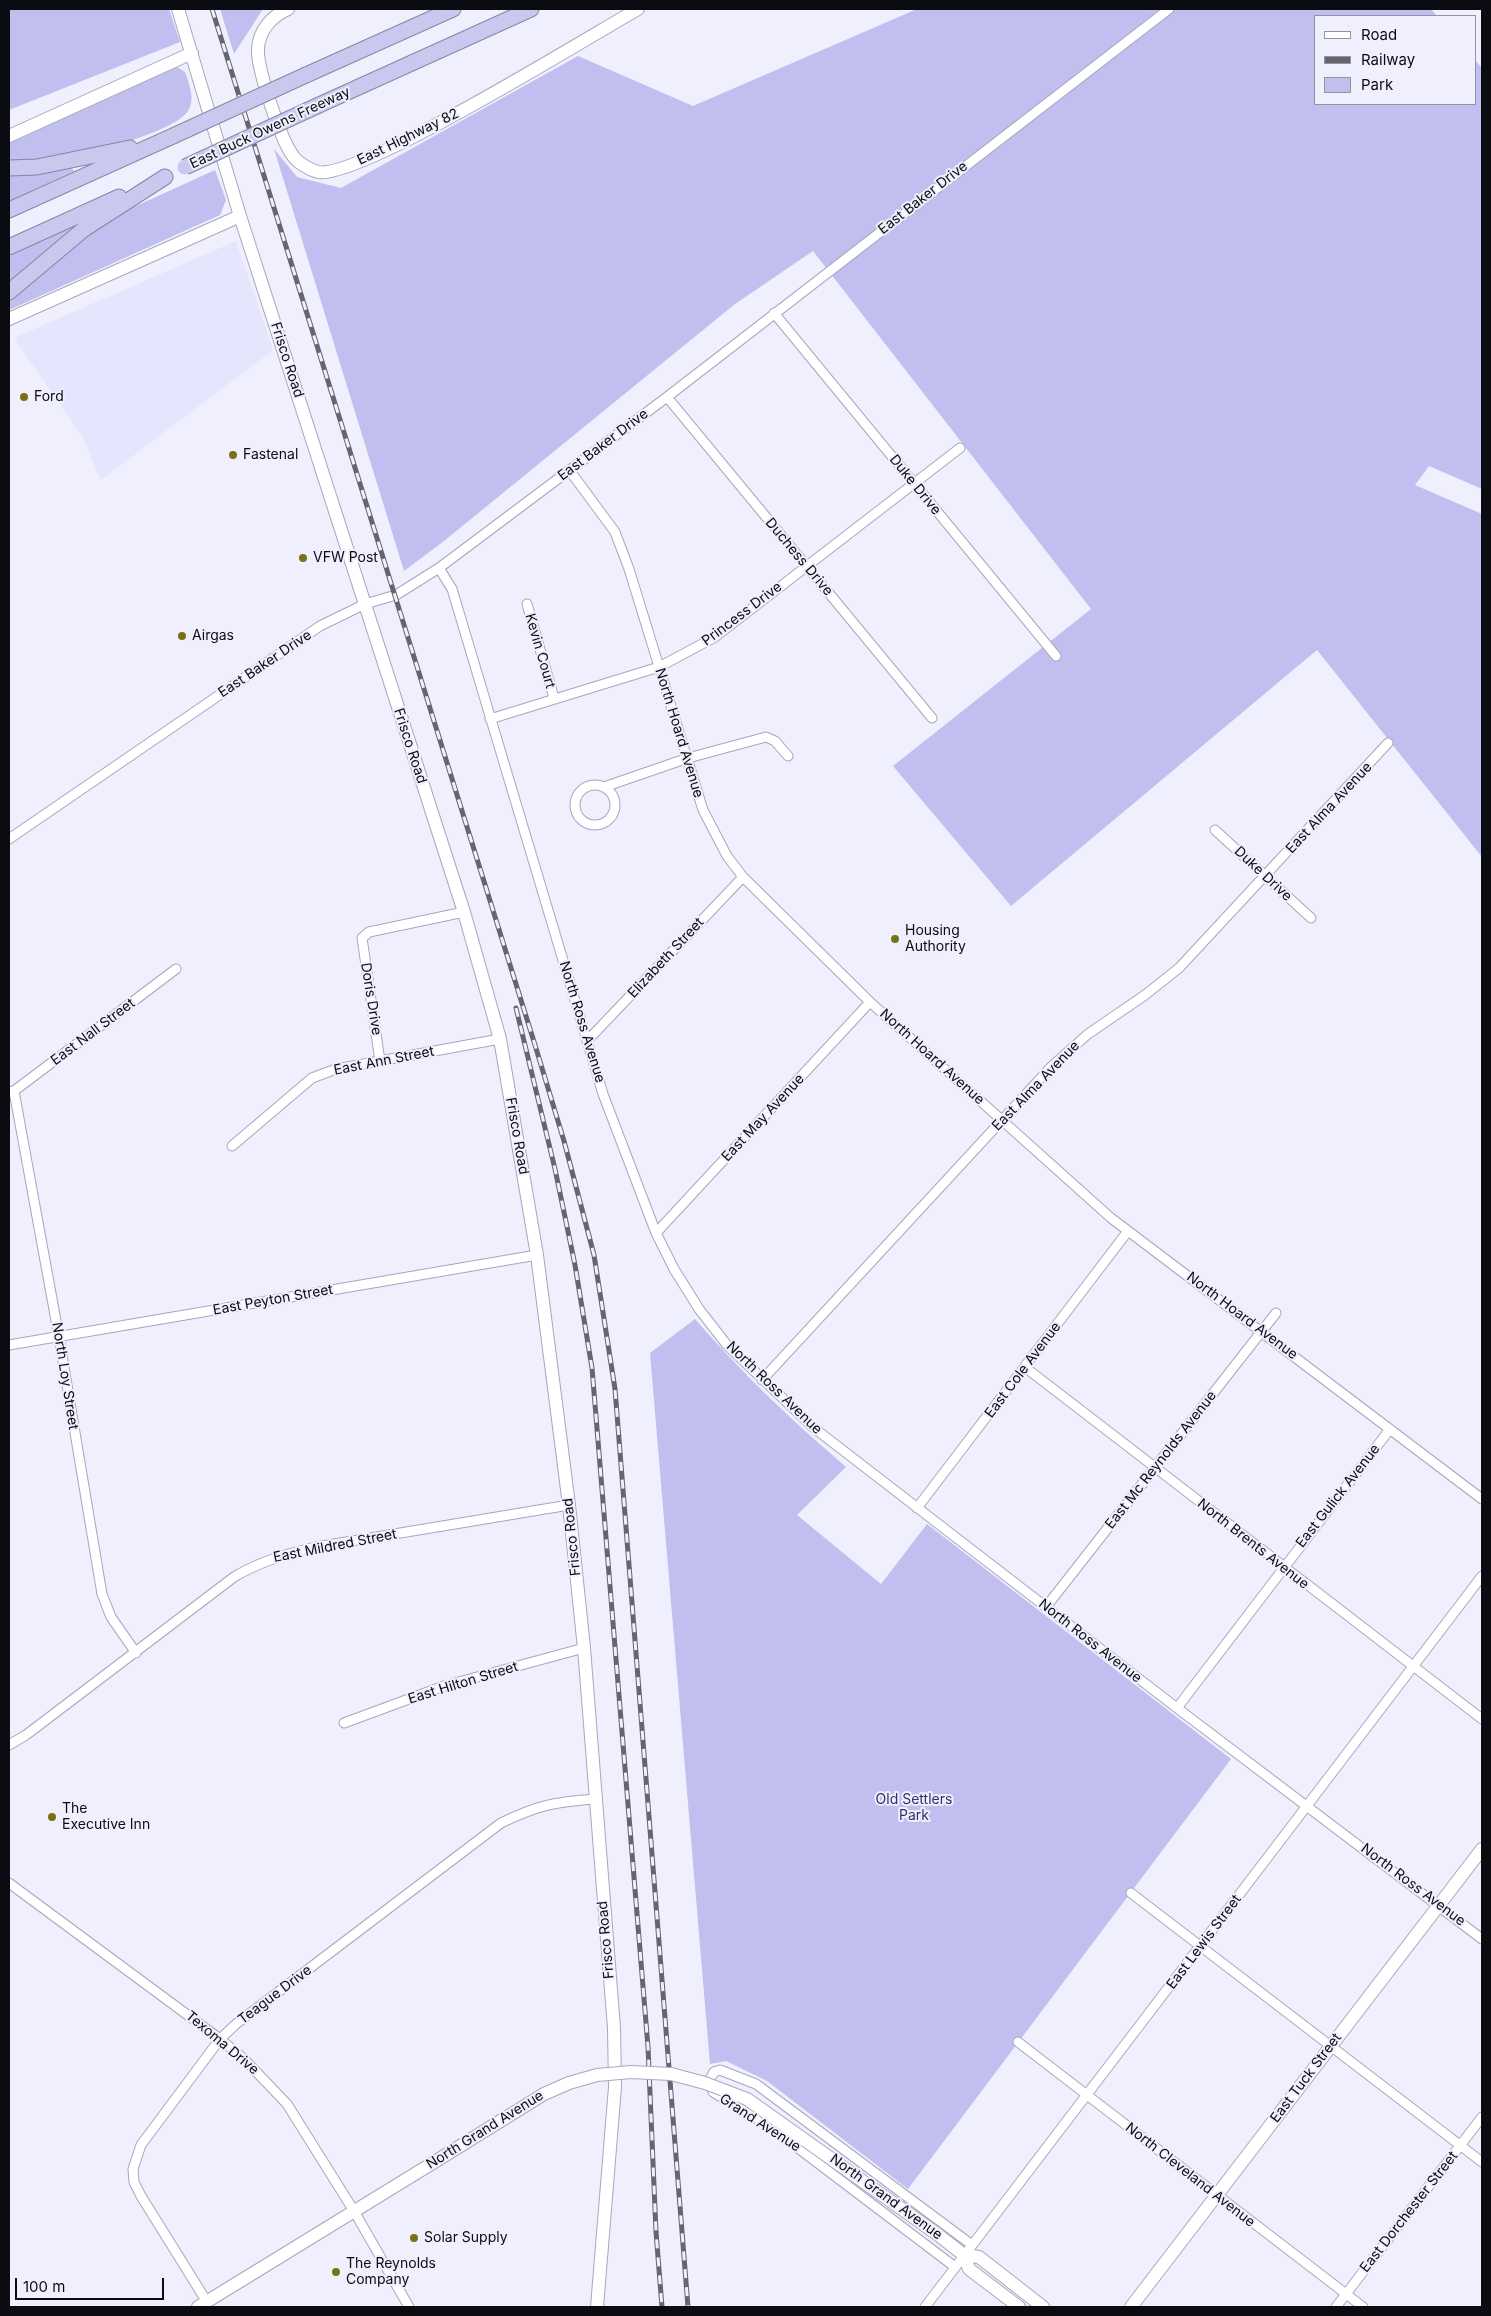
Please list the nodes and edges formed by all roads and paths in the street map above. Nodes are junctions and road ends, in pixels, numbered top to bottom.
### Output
1 (178, 9) edge
2 (288, 9) edge
3 (453, 9) edge
4 (531, 9) edge
5 (638, 9) edge
6 (1169, 9) edge
7 (192, 53) junction
8 (9, 136) edge
9 (167, 139) junction
10 (9, 168) edge
11 (165, 177) junction
12 (9, 210) edge
13 (240, 216) junction
14 (9, 247) edge
15 (9, 292) edge
16 (774, 313) junction
17 (9, 319) edge
18 (667, 397) junction
19 (960, 448) dead end
20 (570, 471) junction
21 (913, 483) junction
22 (806, 565) junction
23 (439, 568) junction
24 (365, 604) junction
25 (526, 604) dead end
26 (1056, 656) dead end
27 (659, 667) junction
28 (554, 698) junction
29 (932, 718) dead end
30 (490, 719) junction
31 (1388, 743) dead end
32 (788, 756) dead end
33 (688, 758) junction
34 (604, 786) junction
35 (1215, 830) dead end
36 (9, 839) edge
37 (1265, 876) junction
38 (743, 877) junction
39 (464, 912) junction
40 (1311, 918) dead end
41 (176, 969) dead end
42 (870, 1002) junction
43 (500, 1039) junction
44 (588, 1040) junction
45 (380, 1061) junction
46 (11, 1091) edge
47 (1002, 1120) junction
48 (232, 1146) dead end
49 (1128, 1230) junction
50 (656, 1233) junction
51 (537, 1255) junction
52 (1276, 1313) dead end
53 (1262, 1330) junction
54 (59, 1337) junction
55 (9, 1345) edge
56 (1026, 1368) junction
57 (762, 1380) junction
58 (1390, 1428) junction
59 (1154, 1468) junction
60 (1482, 1499) edge
61 (569, 1505) junction
62 (917, 1508) junction
63 (1283, 1567) junction
64 (1482, 1576) edge
65 (1046, 1607) junction
66 (584, 1648) junction
67 (136, 1653) junction
68 (1414, 1667) junction
69 (1177, 1708) junction
70 (1482, 1719) edge
71 (344, 1723) dead end
72 (9, 1745) edge
73 (595, 1799) junction
74 (1309, 1806) junction
75 (1482, 1849) edge
76 (9, 1883) edge
77 (1131, 1894) dead end
78 (1439, 1905) junction
79 (1482, 1939) edge
80 (1200, 1947) junction
81 (220, 2039) junction
82 (1018, 2042) dead end
83 (1330, 2046) junction
84 (1088, 2094) junction
85 (1482, 2117) edge
86 (1460, 2146) junction
87 (1482, 2162) edge
88 (1216, 2195) junction
89 (354, 2211) junction
90 (968, 2250) junction
91 (955, 2267) junction
92 (1346, 2294) junction
93 (203, 2304) edge
94 (409, 2307) edge
95 (597, 2307) edge
96 (926, 2307) edge
97 (1019, 2307) edge
98 (1043, 2307) edge
99 (1131, 2307) edge
100 (1336, 2307) edge
101 (1363, 2307) edge

1 - 7 street, Frisco Road
2 - 5 street, East Highway 82
3 - 9 highway, bridge
4 - 11 highway, East Buck Owens Freeway, bridge
6 - 16 street, East Baker Drive
7 - 8 street
7 - 13 street, Frisco Road
9 - 10 highway
9 - 12 highway
11 - 14 highway, East Buck Owens Freeway
11 - 15 highway
13 - 17 street
13 - 24 street, Frisco Road
16 - 18 street, East Baker Drive
16 - 21 street, Duke Drive
18 - 20 street, East Baker Drive
18 - 22 street, Duchess Drive
19 - 21 street, Princess Drive
20 - 23 street, East Baker Drive
20 - 27 street, North Hoard Avenue
21 - 22 street, Princess Drive
21 - 26 street, Duke Drive
22 - 27 street, Princess Drive
22 - 29 street, Duchess Drive
23 - 24 street, East Baker Drive
23 - 30 street, North Ross Avenue
24 - 36 street, East Baker Drive
24 - 39 street, Frisco Road
25 - 28 street, Kevin Court
27 - 28 street, Princess Drive
27 - 33 street, North Hoard Avenue
28 - 30 street, Princess Drive
30 - 44 street, North Ross Avenue
31 - 37 street, East Alma Avenue
32 - 33 street
33 - 34 street
33 - 38 street, North Hoard Avenue
34 - 34 street
35 - 37 street, Duke Drive
37 - 40 street, Duke Drive
37 - 47 street, East Alma Avenue
38 - 42 street, North Hoard Avenue
38 - 44 street, Elizabeth Street
39 - 43 street, Frisco Road
39 - 45 street, Doris Drive
41 - 46 street, East Nall Street
42 - 47 street, North Hoard Avenue
42 - 50 street, East May Avenue
43 - 45 street, East Ann Street
43 - 51 street, Frisco Road
44 - 50 street, North Ross Avenue
45 - 48 street, East Ann Street
46 - 54 street, North Loy Street
47 - 49 street, North Hoard Avenue
47 - 57 street, East Alma Avenue
49 - 53 street, North Hoard Avenue
49 - 56 street, East Cole Avenue
50 - 57 street, North Ross Avenue
51 - 54 street, East Peyton Street
51 - 61 street, Frisco Road
52 - 53 street, East Mc Reynolds Avenue
53 - 58 street, North Hoard Avenue
53 - 59 street, East Mc Reynolds Avenue
54 - 55 street, East Peyton Street
54 - 67 street, North Loy Street
56 - 59 street, North Brents Avenue
56 - 62 street, East Cole Avenue
57 - 62 street, North Ross Avenue
58 - 60 street, North Hoard Avenue
58 - 63 street, East Gulick Avenue
59 - 63 street, North Brents Avenue
59 - 65 street, East Mc Reynolds Avenue
61 - 66 street, Frisco Road
61 - 67 street, East Mildred Street
62 - 65 street, North Ross Avenue
63 - 68 street, North Brents Avenue
63 - 69 street, East Gulick Avenue
64 - 68 street, East Lewis Street
65 - 69 street, North Ross Avenue
66 - 71 street, East Hilton Street
66 - 73 street, Frisco Road
67 - 72 street, East Mildred Street
68 - 70 street, North Brents Avenue
68 - 74 street, East Lewis Street
69 - 74 street, North Ross Avenue
73 - 81 street, Teague Drive
73 - 95 street, Frisco Road
74 - 78 street, North Ross Avenue
74 - 80 street, East Lewis Street
75 - 78 street, East Tuck Street
76 - 81 street, Texoma Drive
77 - 80 street
78 - 79 street, North Ross Avenue
78 - 83 street, East Tuck Street
80 - 83 street
80 - 84 street, East Lewis Street
81 - 89 street, Texoma Drive
81 - 93 street, Teague Drive
82 - 84 street, North Cleveland Avenue
83 - 86 street
83 - 88 street, East Tuck Street
84 - 88 street, North Cleveland Avenue
84 - 90 street, East Lewis Street
85 - 86 street, East Dorchester Street
86 - 87 street
86 - 92 street, East Dorchester Street
88 - 92 street, North Cleveland Avenue
88 - 99 street, East Tuck Street
89 - 90 street, North Grand Avenue, bridge
89 - 93 street, North Grand Avenue
89 - 94 street, Texoma Drive
90 - 91 street, East Lewis Street
90 - 91 street, Grand Avenue
90 - 97 street, North Grand Avenue
90 - 98 street, North Grand Avenue
91 - 96 street, East Lewis Street
92 - 100 street, East Dorchester Street
92 - 101 street, North Cleveland Avenue

